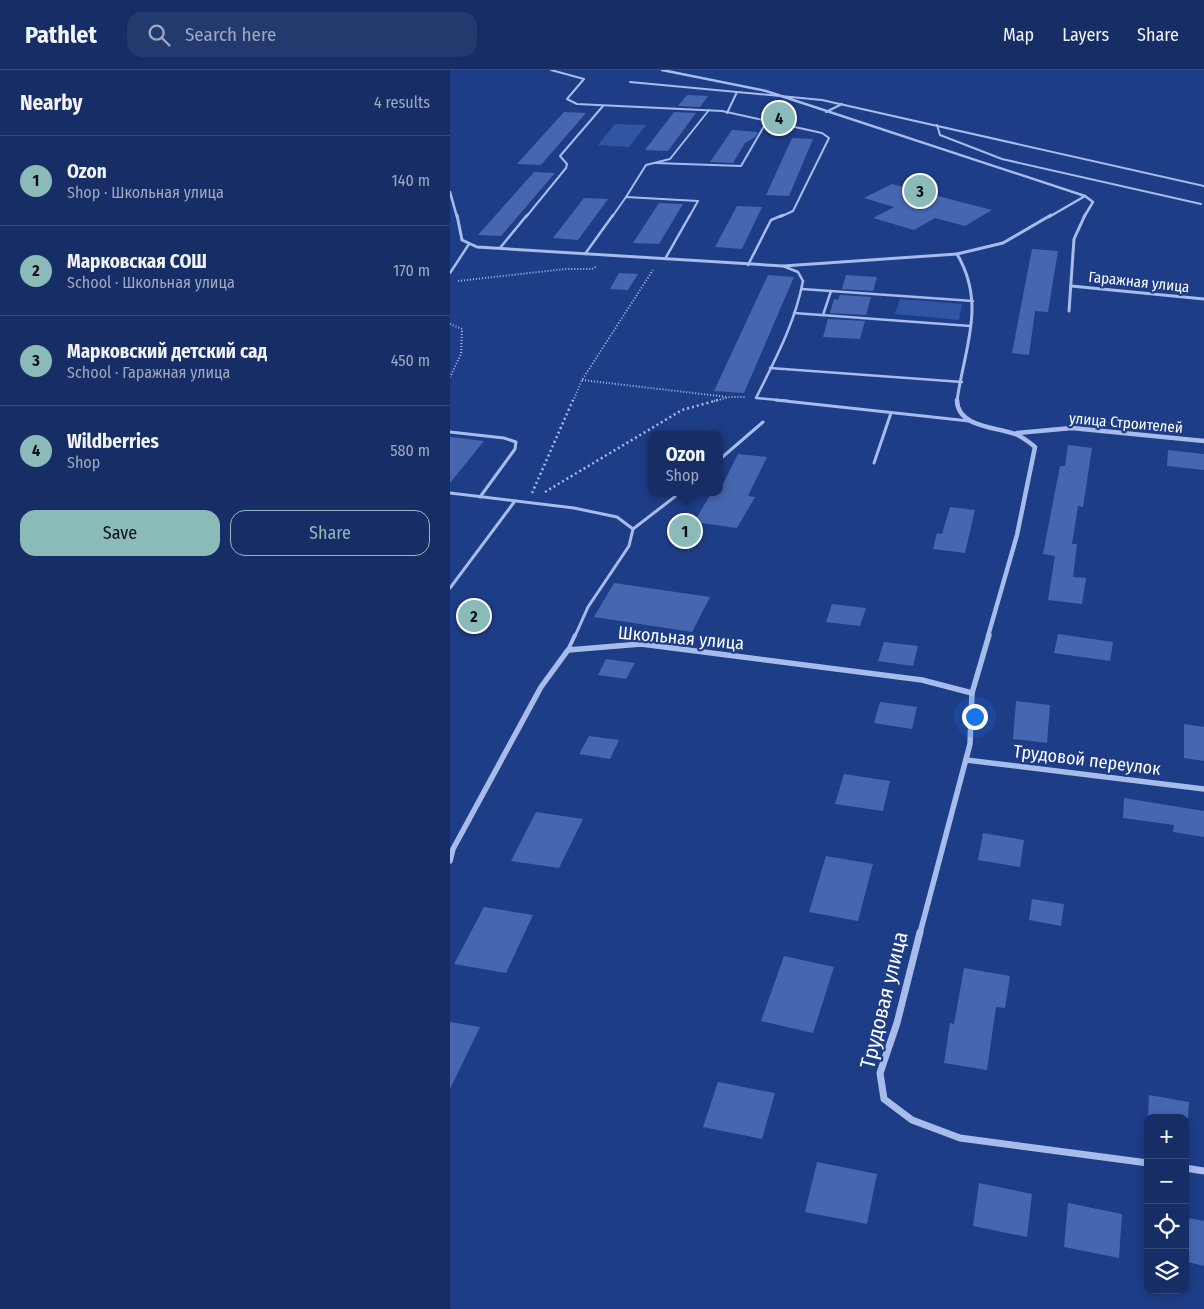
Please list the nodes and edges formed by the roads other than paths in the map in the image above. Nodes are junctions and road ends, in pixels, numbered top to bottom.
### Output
1 (551, 70) edge
2 (662, 70) edge
3 (630, 82) dead end
4 (737, 92) junction
5 (784, 96) junction
6 (842, 104) junction
7 (603, 106) junction
8 (709, 110) junction
9 (727, 112) junction
10 (826, 112) junction
11 (767, 121) junction
12 (937, 125) junction
13 (655, 163) junction
14 (1204, 186) edge
15 (450, 192) edge
16 (1085, 196) junction
17 (626, 197) junction
18 (1201, 204) dead end
19 (469, 244) junction
20 (500, 248) junction
21 (585, 254) junction
22 (957, 254) junction
23 (665, 260) junction
24 (748, 265) junction
25 (783, 266) junction
26 (450, 273) edge
27 (1071, 286) junction
28 (802, 289) junction
29 (831, 291) junction
30 (1204, 299) edge
31 (973, 301) junction
32 (1069, 311) dead end
33 (794, 313) junction
34 (823, 315) junction
35 (970, 326) junction
36 (770, 368) junction
37 (962, 382) junction
38 (891, 413) junction
39 (969, 421) junction
40 (763, 422) dead end
41 (450, 432) edge
42 (1017, 433) junction
43 (1204, 441) edge
44 (723, 457) edge
45 (874, 463) dead end
46 (450, 493) edge
47 (676, 496) edge
48 (480, 497) junction
49 (515, 501) junction
50 (633, 529) junction
51 (450, 588) edge
52 (568, 650) junction
53 (972, 694) junction
54 (966, 760) junction
55 (1204, 789) edge
56 (452, 849) edge
57 (450, 862) edge
58 (1144, 1162) edge
59 (1189, 1169) edge
60 (1204, 1171) edge

1 - 7 lane
2 - 5 street
3 - 4 lane
4 - 5 lane
4 - 9 lane
5 - 6 lane
5 - 10 street
6 - 10 lane
6 - 12 lane
7 - 8 lane
7 - 20 lane
8 - 9 lane
8 - 13 lane
9 - 11 lane
10 - 16 street
11 - 13 lane
11 - 24 lane
12 - 14 lane
12 - 18 lane
13 - 17 lane
15 - 19 street
16 - 22 street
16 - 27 street
17 - 21 lane
17 - 23 lane
19 - 20 street
19 - 26 lane
20 - 21 street
21 - 23 street
22 - 25 street
22 - 31 street
23 - 24 street
24 - 25 street
25 - 28 lane
27 - 30 street, Гаражная улица
27 - 32 street
28 - 29 lane
28 - 33 lane
29 - 31 lane
29 - 34 lane
31 - 35 street
33 - 34 lane
33 - 36 lane
34 - 35 lane
35 - 37 street
36 - 37 lane
36 - 38 lane
37 - 39 street
38 - 39 lane
38 - 45 lane
39 - 42 street
40 - 44 lane
41 - 48 lane
42 - 43 street, улица Строителей
42 - 53 street, Трудовая улица
46 - 48 lane
47 - 50 lane
48 - 49 lane
49 - 50 lane
49 - 51 lane
50 - 52 lane
52 - 53 street, Школьная улица
52 - 56 street
53 - 54 street, Трудовая улица
54 - 55 street, Трудовой переулок
54 - 58 street, Трудовая улица
56 - 57 street
59 - 60 street

